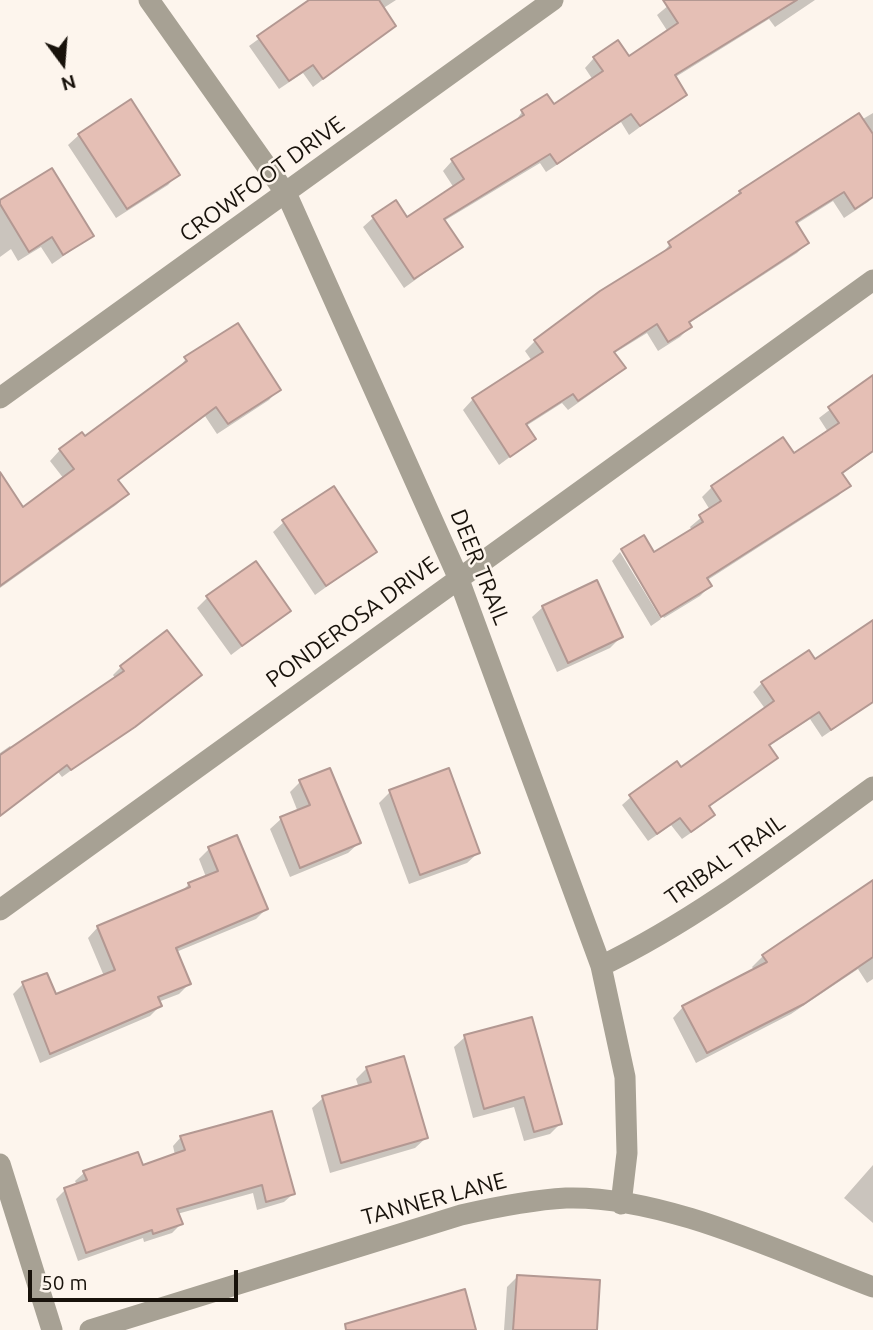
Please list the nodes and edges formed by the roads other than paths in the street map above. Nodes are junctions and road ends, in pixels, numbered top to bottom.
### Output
1 (149, 0) edge
2 (553, 0) edge
3 (287, 194) junction
4 (873, 281) edge
5 (0, 398) edge
6 (458, 578) junction
7 (873, 787) edge
8 (0, 910) edge
9 (601, 966) junction
10 (0, 1164) edge
11 (621, 1204) junction
12 (873, 1287) edge
13 (52, 1330) edge
14 (90, 1330) edge

1 - 3 street, DEER TRAIL
2 - 3 street, CROWFOOT DRIVE
3 - 5 street, CROWFOOT DRIVE
3 - 6 street, DEER TRAIL
4 - 6 street, PONDEROSA DRIVE
6 - 8 street, PONDEROSA DRIVE
6 - 9 street, DEER TRAIL
7 - 9 street, TRIBAL TRAIL
9 - 11 street, DEER TRAIL
10 - 13 street
11 - 12 street, TANNER LANE
11 - 14 street, TANNER LANE

